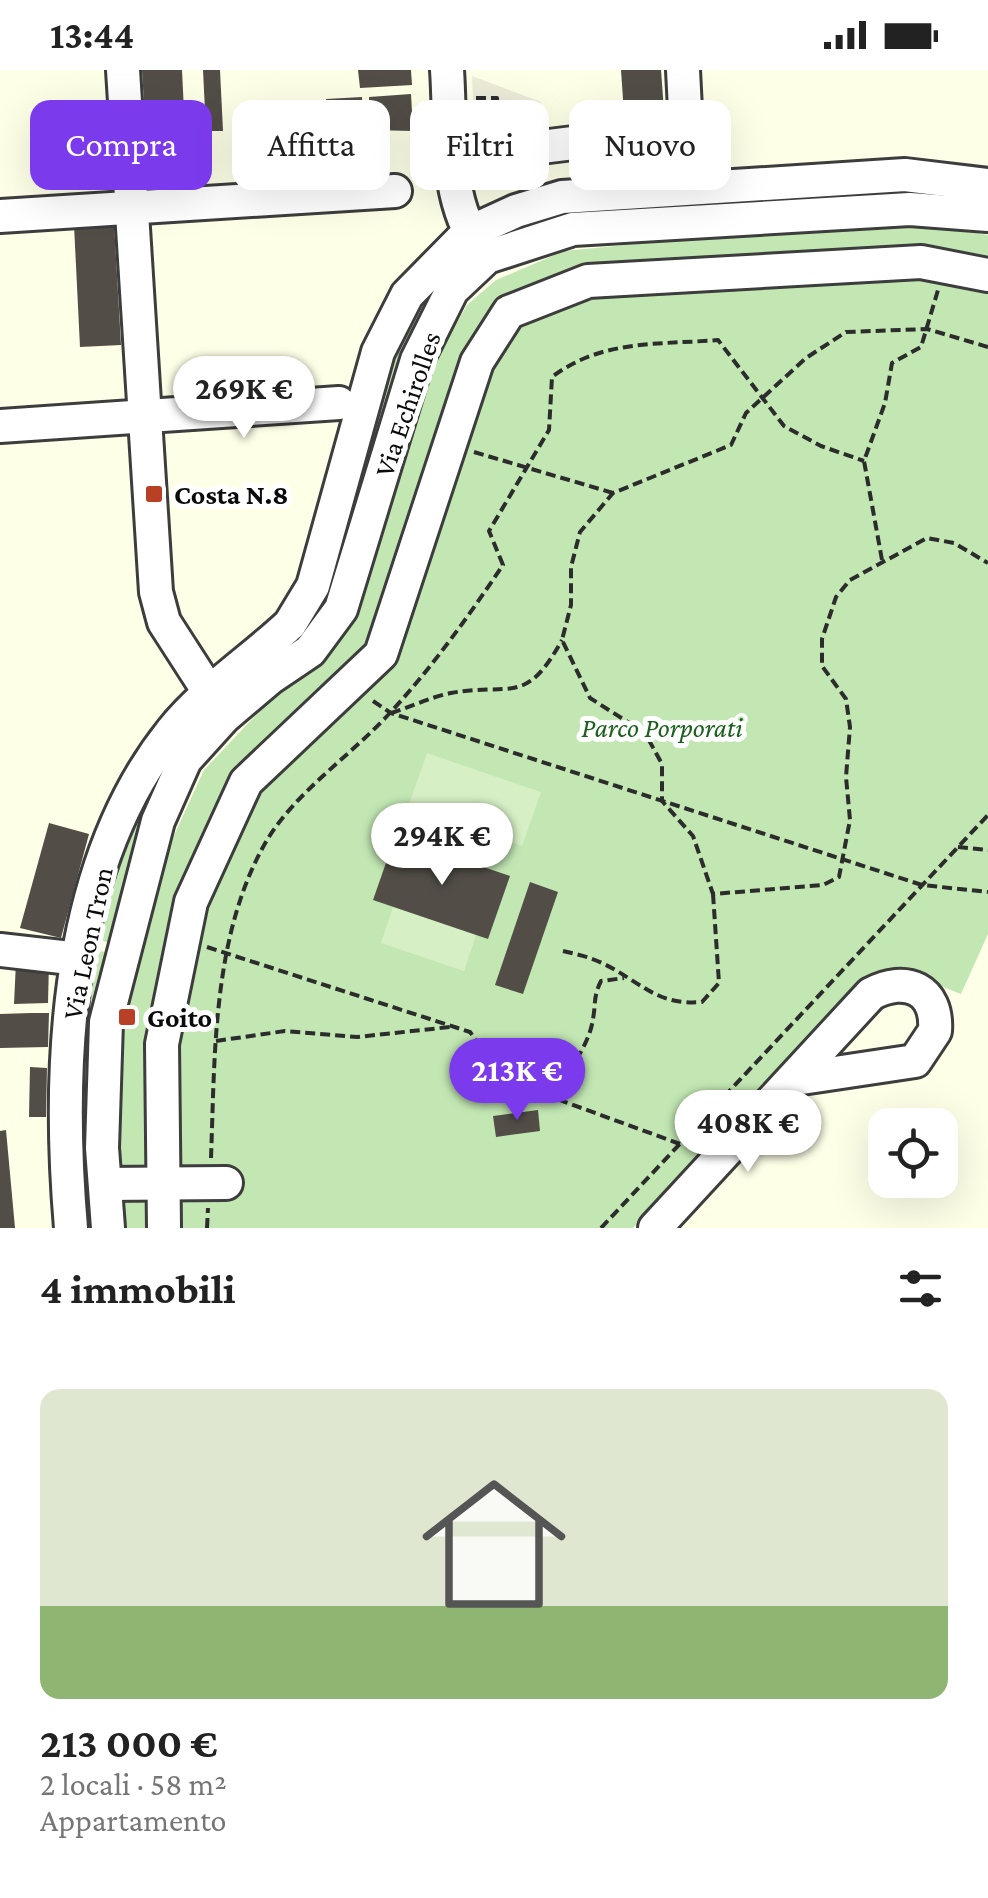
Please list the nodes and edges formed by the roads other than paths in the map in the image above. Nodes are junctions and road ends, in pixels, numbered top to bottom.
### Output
1 (123, 70) edge
2 (447, 70) edge
3 (683, 70) edge
4 (449, 100) edge
5 (549, 146) edge
6 (988, 185) edge
7 (460, 190) edge
8 (395, 191) dead end
9 (133, 209) junction
10 (988, 215) edge
11 (0, 216) edge
12 (478, 245) junction
13 (988, 275) edge
14 (339, 403) dead end
15 (144, 416) junction
16 (0, 426) edge
17 (217, 704) junction
18 (5, 948) edge
19 (79, 959) junction
20 (795, 1079) dead end
21 (161, 1182) junction
22 (218, 1182) road end
23 (104, 1184) junction
24 (70, 1228) edge
25 (108, 1228) edge
26 (164, 1228) edge
27 (655, 1228) edge

1 - 9 street
2 - 4 street
3 - 5 street
6 - 12 street, Via Echirolles
7 - 12 street
8 - 9 street
9 - 11 street
9 - 15 street
10 - 12 street, Via Echirolles
12 - 17 street, Via Echirolles
13 - 21 street
14 - 15 street
15 - 16 street
15 - 17 street
17 - 19 street, Via Leon Tron
17 - 23 street, Via Leon Tron
18 - 19 street
19 - 24 street, Via Leon Tron
20 - 27 street
21 - 22 street
21 - 23 street
21 - 26 street
23 - 25 street, Via Leon Tron

